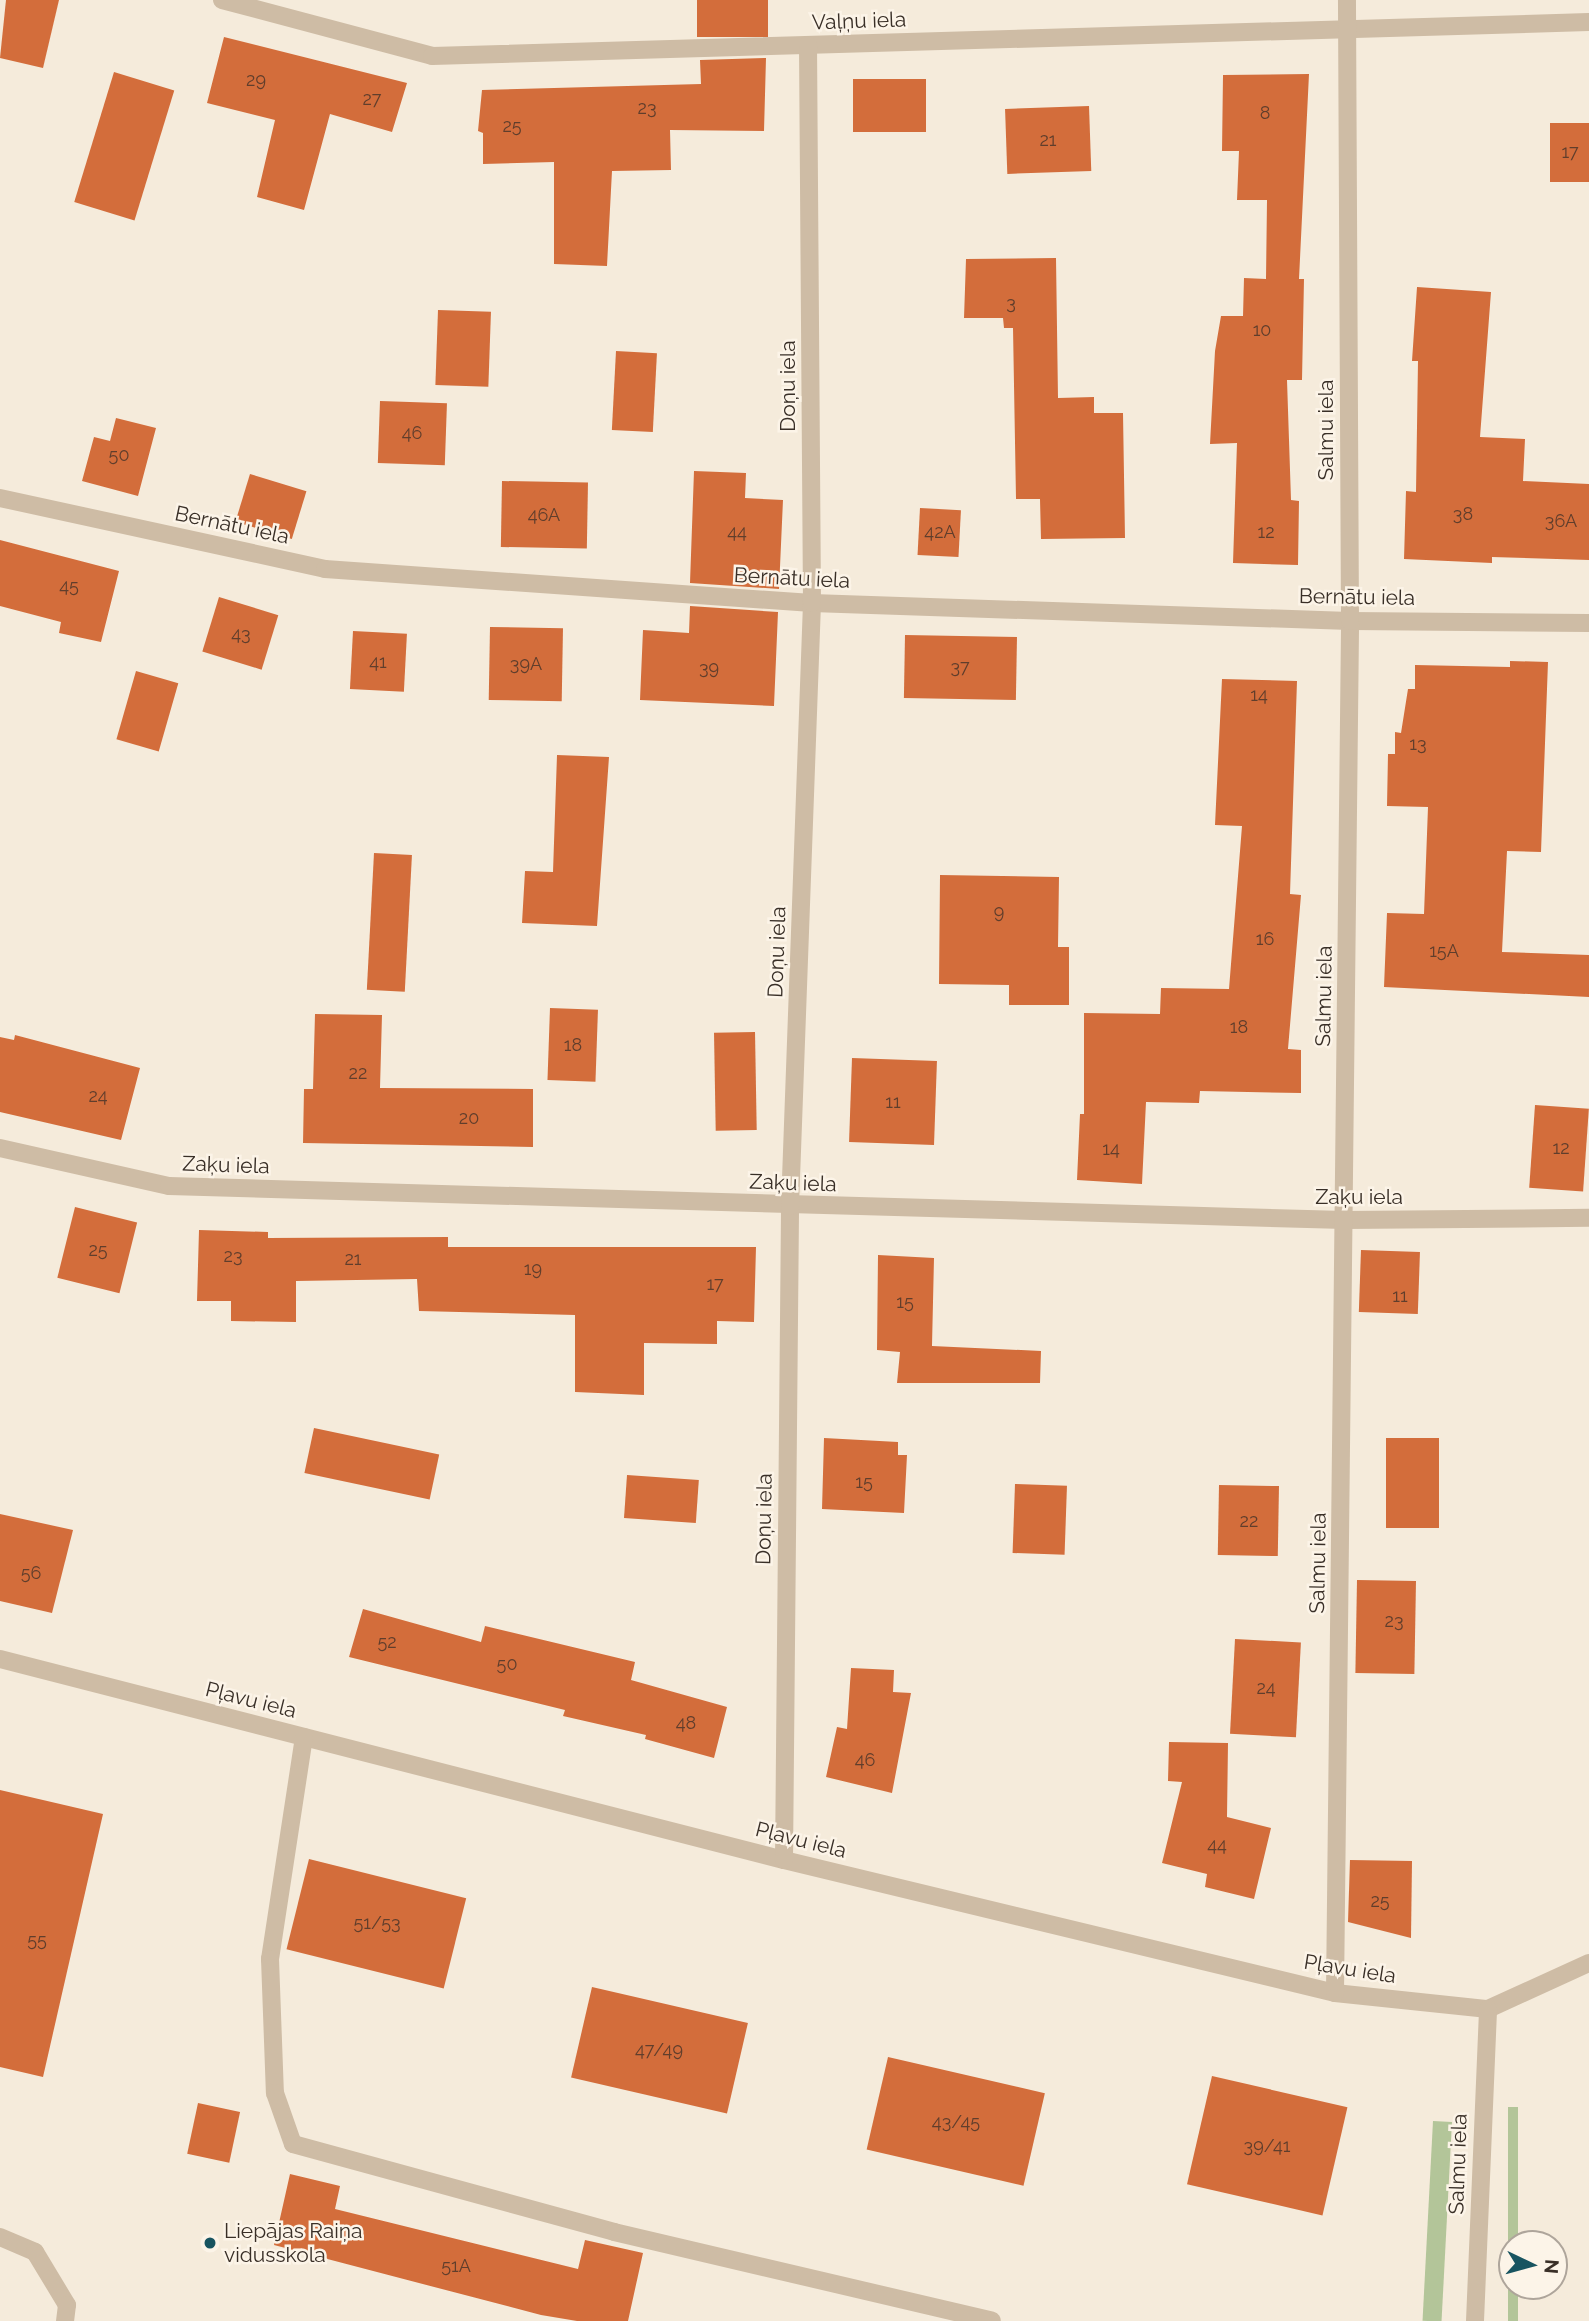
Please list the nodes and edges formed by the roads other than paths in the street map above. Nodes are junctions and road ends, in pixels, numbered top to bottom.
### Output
1 (222, 0) edge
2 (300, 0) edge
3 (1347, 0) edge
4 (296, 19) junction
5 (1589, 22) edge
6 (1347, 27) junction
7 (808, 45) junction
8 (0, 498) edge
9 (813, 603) junction
10 (1350, 621) junction
11 (1589, 623) edge
12 (0, 1148) edge
13 (790, 1206) junction
14 (1589, 1218) edge
15 (1345, 1220) junction
16 (0, 1659) edge
17 (304, 1737) junction
18 (784, 1860) junction
19 (1589, 1963) edge
20 (1335, 1993) junction
21 (1488, 2009) junction
22 (0, 2236) edge
23 (65, 2321) edge
24 (992, 2321) edge
25 (1475, 2321) edge

1 - 4 street, Vaļņu iela
2 - 4 street
3 - 6 street, Salmu iela
4 - 7 street, Vaļņu iela
5 - 6 street, Vaļņu iela
6 - 7 street, Vaļņu iela
6 - 10 street, Salmu iela
7 - 9 street, Doņu iela
8 - 9 street, Bernātu iela
9 - 10 street, Bernātu iela
9 - 13 street, Doņu iela
10 - 11 street, Bernātu iela
10 - 15 street, Salmu iela
12 - 13 street, Zaķu iela
13 - 15 street, Zaķu iela
13 - 18 street, Doņu iela
14 - 15 street, Zaķu iela
15 - 20 street, Salmu iela
16 - 17 street, Pļavu iela
17 - 18 street, Pļavu iela
17 - 24 street
18 - 20 street, Pļavu iela
19 - 21 street
20 - 21 street, Pļavu iela
21 - 25 street, Salmu iela
22 - 23 street

